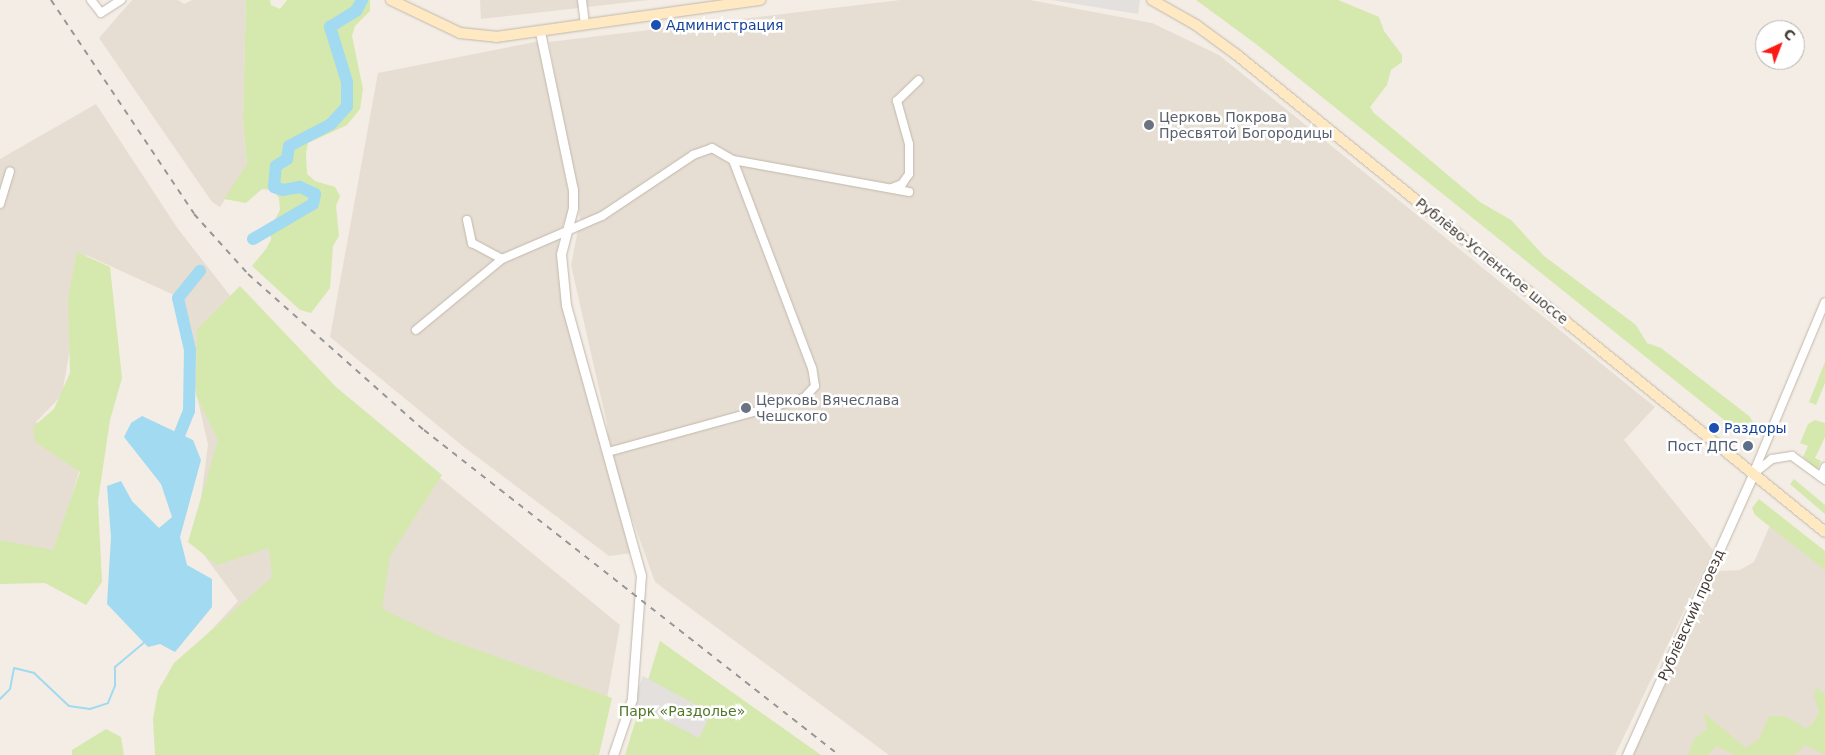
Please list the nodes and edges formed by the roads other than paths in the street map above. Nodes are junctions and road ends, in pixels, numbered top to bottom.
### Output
1 (91, 0) edge
2 (121, 0) edge
3 (391, 0) edge
4 (582, 0) edge
5 (760, 0) edge
6 (1154, 0) edge
7 (586, 25) junction
8 (540, 32) junction
9 (919, 80) dead end
10 (733, 160) junction
11 (10, 172) dead end
12 (890, 188) junction
13 (909, 192) dead end
14 (0, 204) edge
15 (467, 220) dead end
16 (566, 231) junction
17 (502, 259) junction
18 (1825, 302) edge
19 (416, 330) dead end
20 (608, 452) junction
21 (1825, 467) edge
22 (1753, 474) junction
23 (1823, 478) edge
24 (1825, 532) edge
25 (614, 755) edge
26 (1627, 755) edge

1 - 2 street
3 - 8 main road
4 - 7 street
5 - 7 main road
6 - 22 main road, Рублёво-Успенское шоссе
7 - 8 main road
8 - 16 street
9 - 12 street
10 - 12 street
10 - 16 street
10 - 20 street
11 - 14 street
12 - 13 street
15 - 17 street
16 - 17 street
16 - 20 street
17 - 19 street
18 - 22 street
20 - 25 street
21 - 23 street
22 - 23 street
22 - 24 main road, Рублёво-Успенское шоссе
22 - 26 street, Рублёвский проезд

